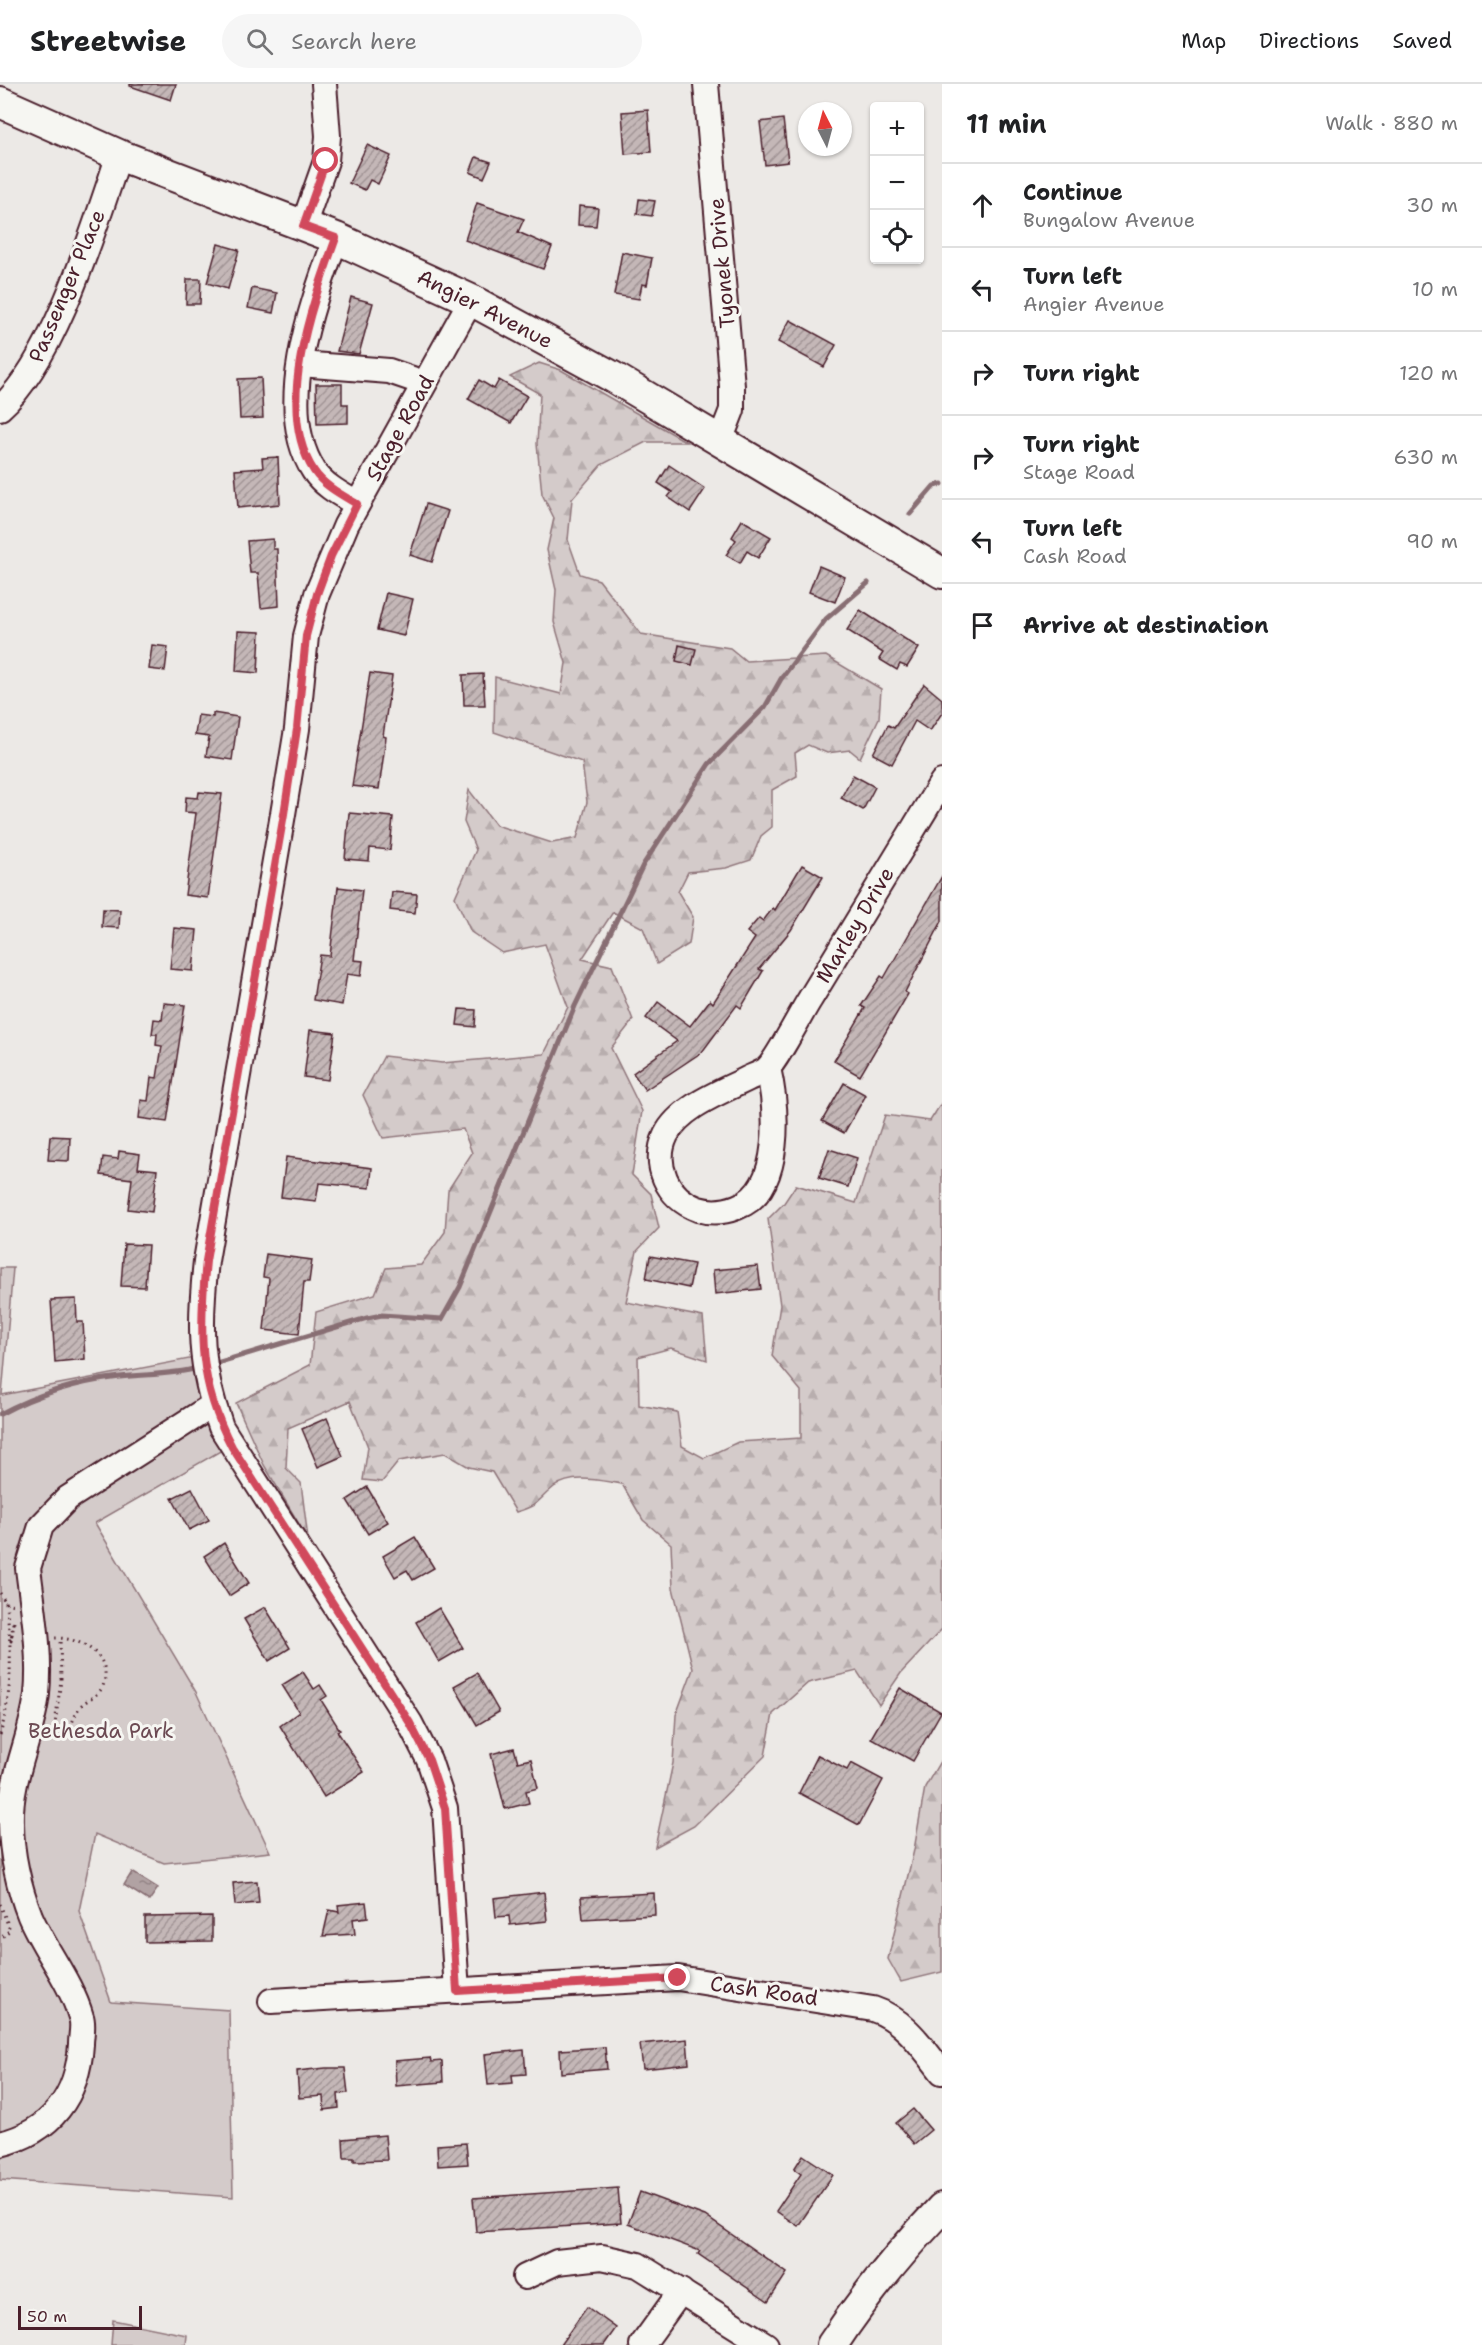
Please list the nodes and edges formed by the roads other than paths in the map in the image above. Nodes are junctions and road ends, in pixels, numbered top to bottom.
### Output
1 (324, 84) edge
2 (706, 84) edge
3 (0, 102) edge
4 (119, 155) junction
5 (303, 226) junction
6 (336, 238) junction
7 (471, 300) junction
8 (300, 364) junction
9 (424, 383) junction
10 (0, 408) edge
11 (720, 441) junction
12 (357, 504) junction
13 (942, 573) edge
14 (942, 782) edge
15 (768, 1068) junction
16 (213, 1405) junction
17 (457, 1991) junction
18 (272, 2001) dead end
19 (942, 2072) edge
20 (0, 2144) edge
21 (942, 2208) edge
22 (525, 2277) dead end
23 (681, 2291) junction
24 (642, 2345) edge
25 (766, 2345) edge
26 (832, 2345) edge

1 - 5 street
2 - 11 street, Tyonek Drive
3 - 4 main road, Angier Avenue
4 - 5 main road, Angier Avenue
4 - 10 street, Passenger Place
5 - 6 main road, Angier Avenue
6 - 7 main road, Angier Avenue
6 - 8 street
7 - 9 street, Stage Road
7 - 11 main road, Angier Avenue
8 - 9 street
8 - 12 street
9 - 12 street, Stage Road
11 - 13 main road, Angier Avenue
12 - 16 street, Stage Road
14 - 15 street, Marley Drive
15 - 15 street
16 - 17 street, Stage Road
16 - 20 street
17 - 18 street, Cash Road
17 - 19 street, Cash Road
21 - 26 main road
22 - 23 street
23 - 24 street
23 - 25 street

